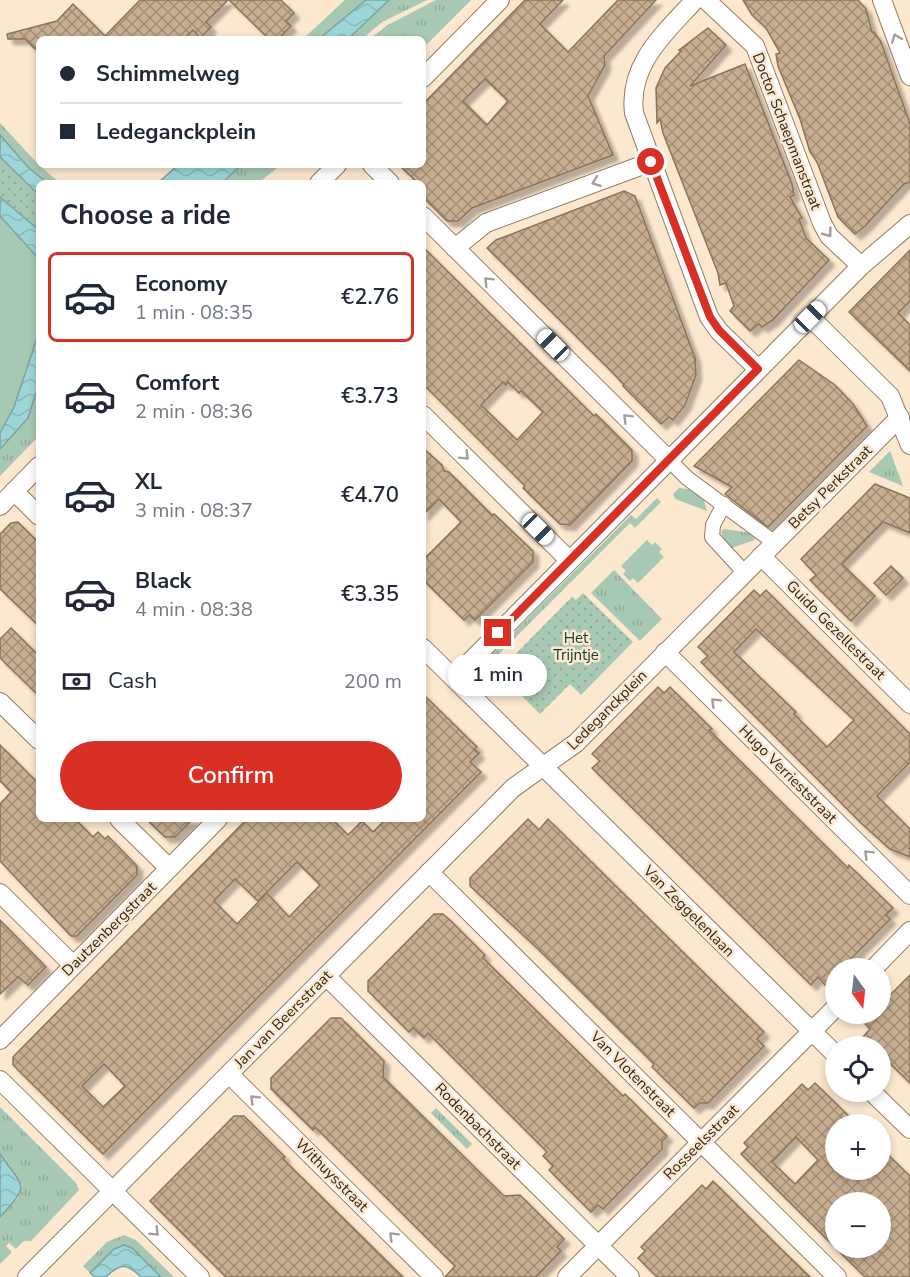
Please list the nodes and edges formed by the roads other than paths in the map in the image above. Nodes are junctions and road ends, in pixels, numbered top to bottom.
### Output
1 (500, 0) edge
2 (695, 0) edge
3 (706, 0) edge
4 (882, 0) edge
5 (910, 74) edge
6 (426, 75) edge
7 (651, 162) junction
8 (334, 168) edge
9 (375, 168) edge
10 (322, 180) edge
11 (387, 180) edge
12 (426, 219) edge
13 (910, 224) edge
14 (455, 248) junction
15 (861, 266) junction
16 (810, 317) junction
17 (758, 369) junction
18 (900, 417) junction
19 (426, 418) edge
20 (910, 445) edge
21 (668, 459) junction
22 (36, 469) edge
23 (14, 491) junction
24 (724, 504) junction
25 (0, 506) edge
26 (36, 513) edge
27 (775, 543) junction
28 (761, 556) junction
29 (569, 560) junction
30 (745, 573) junction
31 (426, 651) edge
32 (665, 652) junction
33 (453, 678) junction
34 (0, 702) edge
35 (910, 705) edge
36 (36, 737) edge
37 (543, 766) junction
38 (122, 822) edge
39 (215, 822) edge
40 (169, 868) junction
41 (429, 872) junction
42 (0, 892) edge
43 (910, 895) edge
44 (910, 931) edge
45 (884, 958) edge
46 (74, 965) junction
47 (326, 976) junction
48 (825, 1018) edge
49 (812, 1031) junction
50 (0, 1040) edge
51 (825, 1044) edge
52 (229, 1074) junction
53 (0, 1080) edge
54 (883, 1102) edge
55 (910, 1129) edge
56 (701, 1142) junction
57 (113, 1191) junction
58 (598, 1246) junction
59 (27, 1277) edge
60 (200, 1277) edge
61 (435, 1277) edge
62 (567, 1277) edge
63 (630, 1277) edge
64 (837, 1277) edge

1 - 6 street
2 - 7 street
3 -> 15 street, Doctor Schaepmanstraat
5 -> 4 street
7 -> 14 street
7 - 17 street
8 - 10 street
9 - 11 street
12 - 14 street
13 - 15 street
21 -> 14 street
15 - 16 street
16 - 17 street
16 - 18 street
17 - 21 street
18 - 20 street
18 - 27 street, Betsy Perkstraat
19 -> 29 street
21 - 24 street
21 - 29 street
22 - 23 street
23 - 25 street
23 - 26 street
24 - 27 street
24 - 30 street
27 - 28 street, Betsy Perkstraat
28 - 30 street, Ledeganckplein
28 - 35 street, Guido Gezellestraat
29 - 33 street
30 - 32 street, Ledeganckplein
31 - 33 street
32 - 37 street, Ledeganckplein
43 -> 32 street, Hugo Verrieststraat
33 - 37 street
34 - 36 street
37 - 41 street, Jan van Beersstraat
37 - 49 street, Van Zeggelenlaan
38 - 40 street
39 - 40 street, Dautzenbergstraat
40 - 46 street, Dautzenbergstraat
41 - 47 street, Jan van Beersstraat
41 - 56 street, Van Vlotenstraat
42 - 46 street
44 - 45 street
46 - 50 street, Dautzenbergstraat
47 - 52 street, Jan van Beersstraat
47 - 58 street, Rodenbachstraat
48 - 49 street, Rosseelsstraat
49 - 51 street, Van Zeggelenlaan
49 - 56 street, Rosseelsstraat
52 - 57 street, Jan van Beersstraat
61 -> 52 street, Withuysstraat
53 - 57 street
54 - 55 street
56 - 58 street, Rosseelsstraat
56 - 64 street, Van Vlotenstraat
57 - 59 street, Jan van Beersstraat
57 -> 60 street
58 - 62 street, Rosseelsstraat
58 - 63 street, Rodenbachstraat

